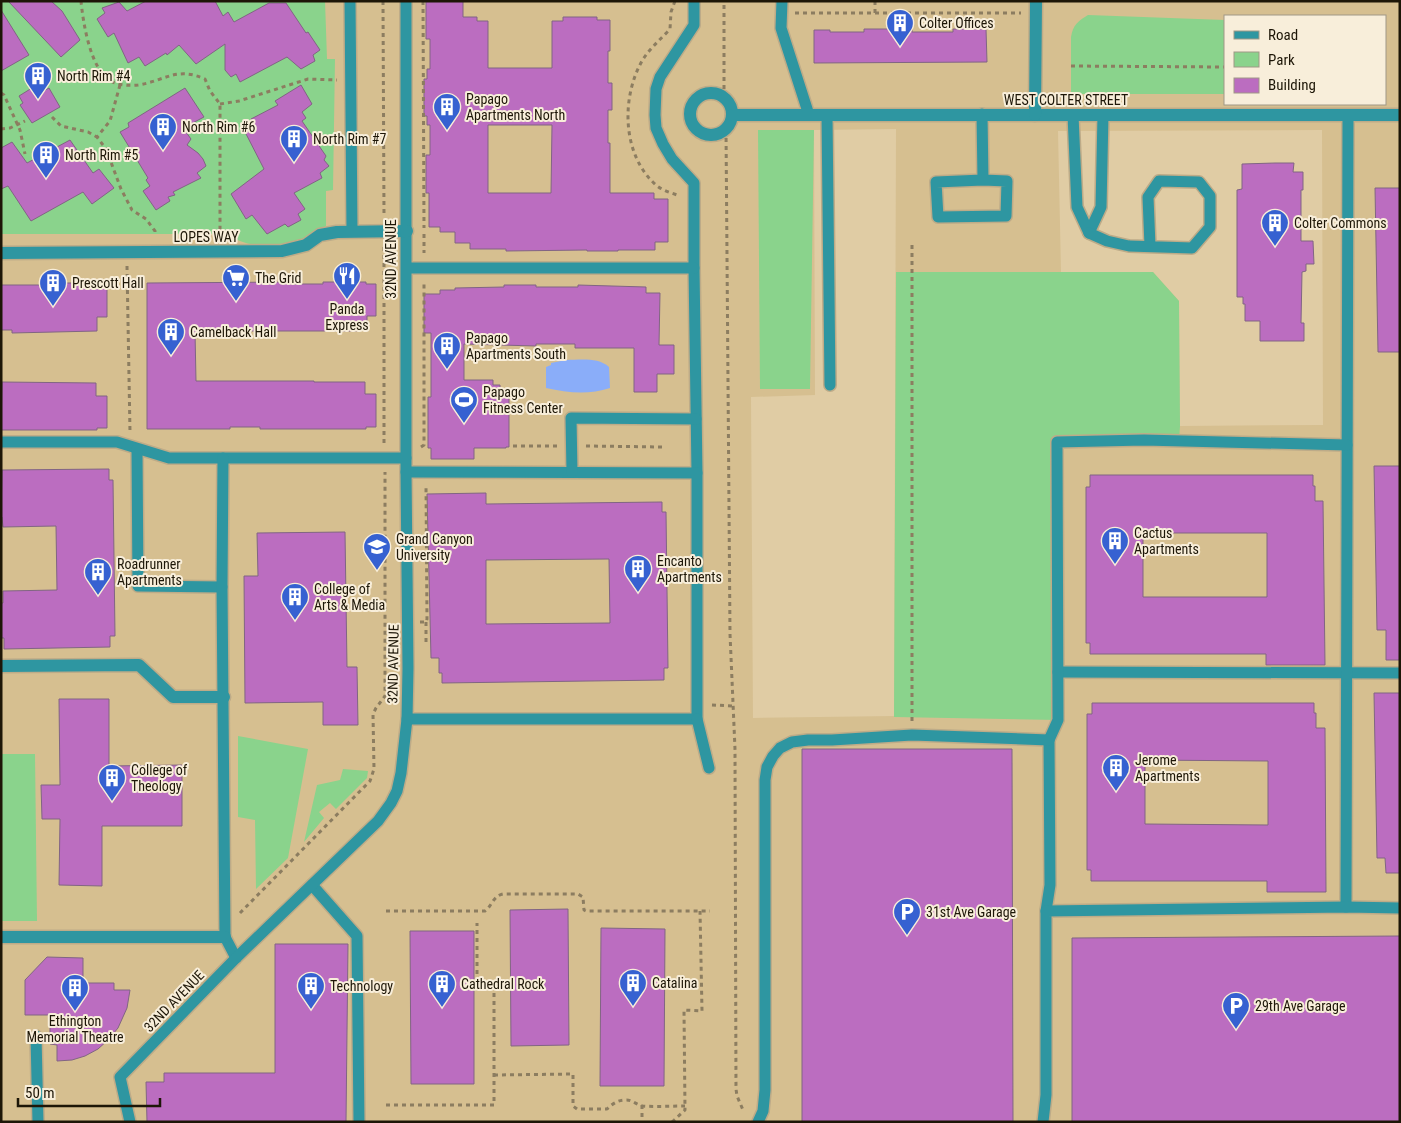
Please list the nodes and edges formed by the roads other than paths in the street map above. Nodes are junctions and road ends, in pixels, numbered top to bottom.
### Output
1 (350, 1) edge
2 (406, 1) edge
3 (694, 1) edge
4 (782, 7) edge
5 (1036, 7) edge
6 (982, 114) junction
7 (1036, 114) junction
8 (1073, 114) junction
9 (1103, 114) junction
10 (809, 115) junction
11 (827, 115) junction
12 (1348, 115) junction
13 (1400, 115) edge
14 (732, 116) junction
15 (983, 180) junction
16 (407, 230) junction
17 (352, 232) junction
18 (1089, 233) junction
19 (1150, 246) junction
20 (1, 254) edge
21 (407, 268) junction
22 (694, 268) junction
23 (830, 386) dead end
24 (696, 419) junction
25 (1, 442) edge
26 (1347, 445) junction
27 (133, 448) junction
28 (223, 458) junction
29 (406, 458) junction
30 (406, 472) junction
31 (572, 472) junction
32 (697, 473) junction
33 (222, 587) junction
34 (1, 666) edge
35 (1058, 672) junction
36 (1346, 673) junction
37 (1400, 673) edge
38 (224, 697) junction
39 (407, 719) junction
40 (697, 719) junction
41 (1049, 740) junction
42 (709, 768) dead end
43 (312, 885) junction
44 (1346, 907) junction
45 (1400, 908) edge
46 (1046, 911) junction
47 (225, 932) junction
48 (1, 937) edge
49 (236, 958) junction
50 (36, 1036) dead end
51 (38, 1122) edge
52 (130, 1122) edge
53 (359, 1122) edge
54 (758, 1122) edge
55 (1043, 1122) edge

1 - 17 lane
2 - 16 lane, 32ND AVENUE
3 - 22 lane
4 - 10 lane
5 - 7 street
6 - 7 street, WEST COLTER STREET
6 - 11 street, WEST COLTER STREET
6 - 15 lane
7 - 8 street, WEST COLTER STREET
8 - 9 street, WEST COLTER STREET
8 - 18 lane
9 - 12 street, WEST COLTER STREET
9 - 18 lane
10 - 11 street, WEST COLTER STREET
10 - 14 street, WEST COLTER STREET
11 - 23 lane
12 - 13 street, WEST COLTER STREET
12 - 26 lane
14 - 14 street
15 - 15 lane
16 - 17 street, LOPES WAY
16 - 21 lane, 32ND AVENUE
17 - 20 street, LOPES WAY
18 - 19 lane
19 - 19 lane
21 - 22 lane
21 - 29 lane, 32ND AVENUE
22 - 24 lane
24 - 31 lane
24 - 32 lane
25 - 27 lane
26 - 35 lane
26 - 36 lane
27 - 28 lane
27 - 33 lane
28 - 29 lane
28 - 33 lane
29 - 30 lane, 32ND AVENUE
30 - 31 lane
30 - 39 lane, 32ND AVENUE
31 - 32 lane
32 - 40 lane
33 - 38 lane
34 - 38 street
35 - 36 lane
35 - 41 lane
36 - 37 lane
36 - 44 lane
38 - 47 lane
39 - 40 lane
39 - 43 lane, 32ND AVENUE
40 - 42 lane
41 - 46 lane
41 - 54 lane
43 - 49 lane, 32ND AVENUE
43 - 53 lane
44 - 45 lane
44 - 46 lane
46 - 55 lane
47 - 48 street
47 - 49 lane
49 - 52 lane, 32ND AVENUE
50 - 51 lane

